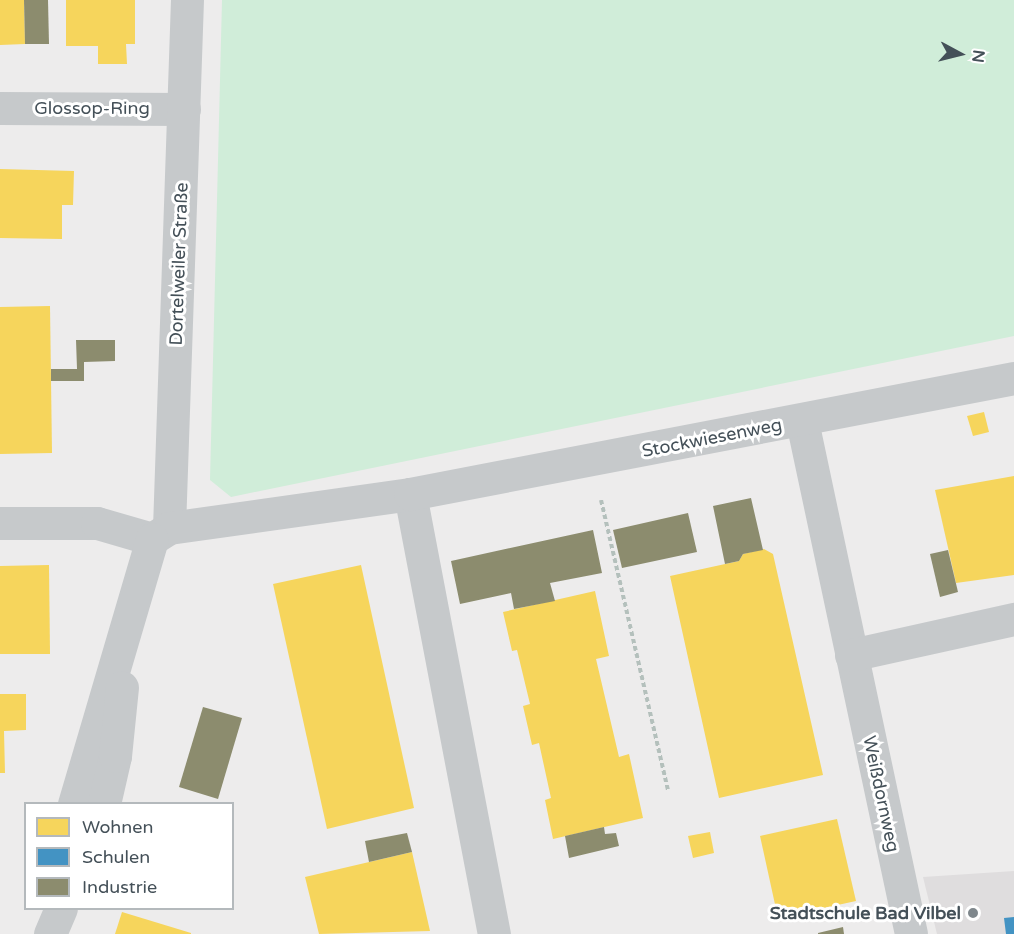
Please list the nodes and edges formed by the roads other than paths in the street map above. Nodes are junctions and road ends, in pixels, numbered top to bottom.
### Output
1 (187, 0) edge
2 (0, 108) edge
3 (184, 108) junction
4 (1014, 378) edge
5 (802, 421) junction
6 (410, 494) junction
7 (0, 523) edge
8 (161, 533) junction
9 (125, 619) junction
10 (1014, 619) edge
11 (851, 655) junction
12 (75, 802) edge
13 (104, 802) edge
14 (45, 910) edge
15 (61, 910) edge
16 (37, 934) edge
17 (50, 934) edge
18 (494, 934) edge
19 (911, 934) edge

1 - 3 street, Dortelweiler Straße
2 - 3 street, Glossop-Ring
3 - 8 street, Dortelweiler Straße
4 - 5 street, Stockwiesenweg
5 - 6 street, Stockwiesenweg
5 - 11 street, Weißdornweg
6 - 8 street, Stockwiesenweg
6 - 18 street
7 - 8 street
8 - 9 street, Dortelweiler Straße
9 - 12 street, Dortelweiler Straße
9 - 13 street, Dortelweiler Straße
10 - 11 street
11 - 19 street, Weißdornweg
14 - 16 street
15 - 17 street

